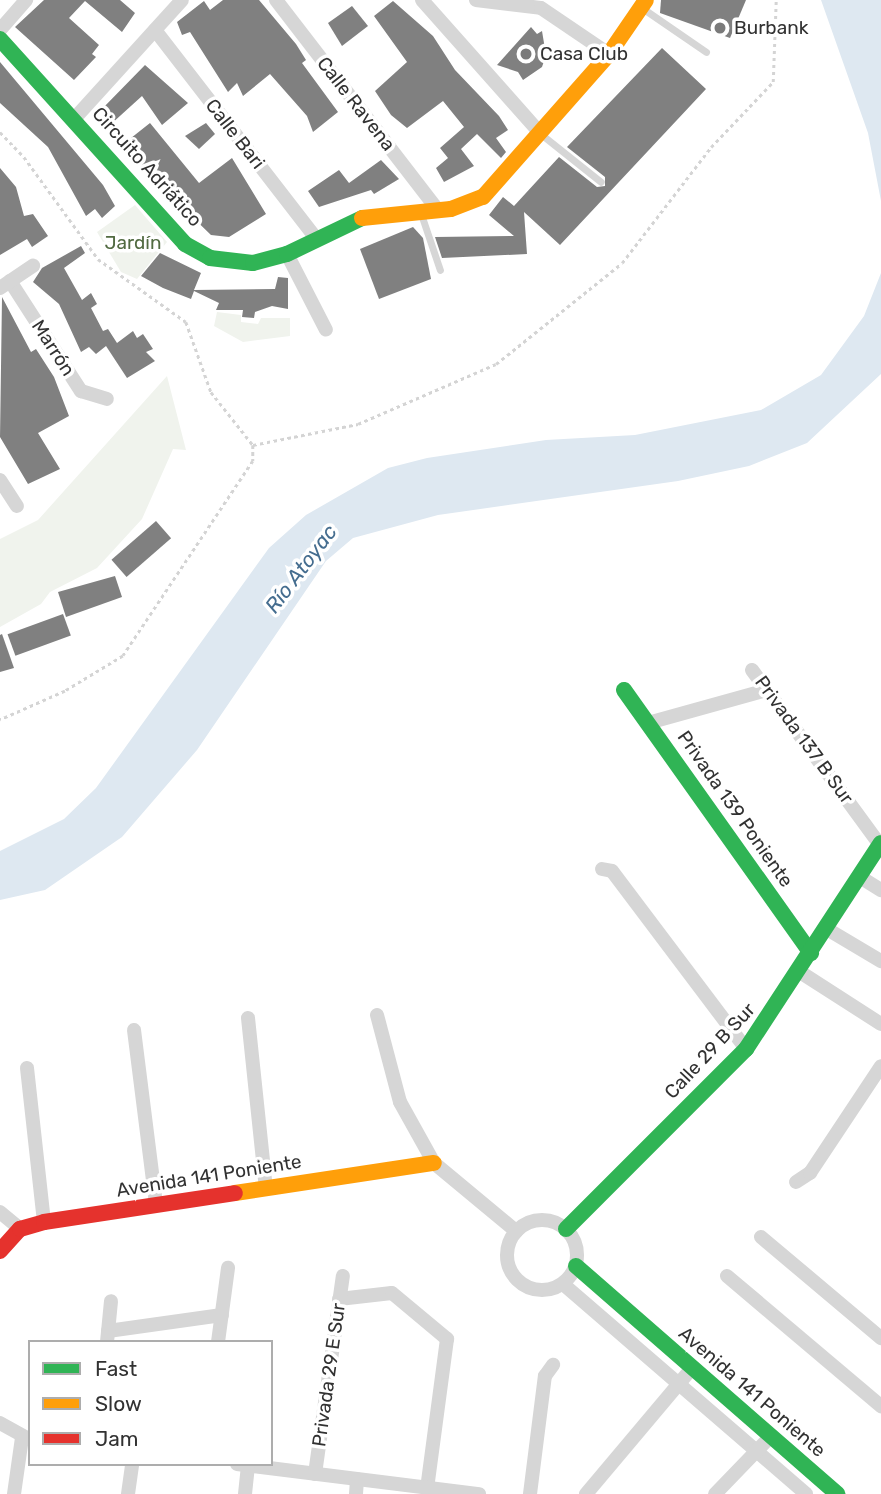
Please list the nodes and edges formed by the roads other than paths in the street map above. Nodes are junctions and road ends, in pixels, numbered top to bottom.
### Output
1 (26, 0) edge
2 (182, 0) edge
3 (276, 0) edge
4 (422, 0) edge
5 (476, 0) edge
6 (645, 5) edge
7 (0, 30) edge
8 (155, 30) junction
9 (0, 39) edge
10 (706, 52) dead end
11 (609, 54) junction
12 (75, 118) junction
13 (541, 134) junction
14 (601, 182) dead end
15 (419, 208) junction
16 (436, 208) junction
17 (315, 237) junction
18 (286, 254) junction
19 (33, 266) dead end
20 (440, 270) dead end
21 (5, 285) edge
22 (326, 330) dead end
23 (107, 399) dead end
24 (0, 480) edge
25 (17, 506) dead end
26 (752, 670) dead end
27 (624, 690) dead end
28 (767, 690) junction
29 (648, 723) junction
30 (880, 844) edge
31 (602, 869) dead end
32 (859, 877) junction
33 (881, 890) edge
34 (827, 929) junction
35 (811, 953) junction
36 (881, 961) edge
37 (800, 972) junction
38 (377, 1015) dead end
39 (248, 1018) dead end
40 (881, 1024) edge
41 (134, 1030) dead end
42 (746, 1049) junction
43 (881, 1066) edge
44 (27, 1068) dead end
45 (434, 1163) junction
46 (796, 1182) dead end
47 (266, 1188) junction
48 (156, 1205) junction
49 (0, 1212) edge
50 (44, 1222) junction
51 (20, 1229) junction
52 (566, 1229) junction
53 (516, 1231) junction
54 (761, 1237) dead end
55 (0, 1251) edge
56 (576, 1266) junction
57 (228, 1268) dead end
58 (343, 1276) dead end
59 (727, 1276) dead end
60 (563, 1284) junction
61 (339, 1299) junction
62 (111, 1301) dead end
63 (222, 1315) junction
64 (108, 1337) edge
65 (881, 1338) edge
66 (218, 1340) edge
67 (553, 1365) dead end
68 (692, 1368) junction
69 (678, 1383) junction
70 (881, 1406) edge
71 (0, 1423) edge
72 (771, 1436) junction
73 (26, 1438) edge
74 (756, 1451) junction
75 (132, 1466) edge
76 (242, 1466) edge
77 (250, 1466) edge
78 (316, 1474) junction
79 (357, 1486) edge
80 (427, 1488) junction
81 (834, 1493) edge
82 (15, 1494) edge
83 (128, 1494) edge
84 (245, 1494) edge
85 (477, 1494) edge
86 (530, 1494) edge
87 (586, 1494) edge
88 (715, 1494) edge
89 (806, 1494) edge

1 - 7 street
2 - 8 street
3 - 16 street, Calle Ravena
4 - 13 street
5 - 11 street
6 - 10 lane
6 - 11 street, Circuito Adriático
8 - 12 street
8 - 17 street, Calle Bari
9 - 12 street, Circuito Adriático
11 - 13 street, Circuito Adriático
12 - 18 street, Circuito Adriático
13 - 14 lane
13 - 16 street, Circuito Adriático
15 - 16 street, Circuito Adriático
15 - 17 street, Circuito Adriático
15 - 20 lane
17 - 18 street, Circuito Adriático
18 - 22 street
19 - 21 street
21 - 23 street, Marrón
24 - 25 street
26 - 28 street, Privada 137 B Sur
27 - 29 street, Privada 139 Poniente
28 - 29 street
28 - 30 street, Privada 137 B Sur
29 - 35 street, Privada 139 Poniente
30 - 32 street, Calle 29 B Sur
31 - 42 street
32 - 33 street
32 - 34 street, Calle 29 B Sur
34 - 35 street, Calle 29 B Sur
34 - 36 street
35 - 37 street, Calle 29 B Sur
37 - 40 street
37 - 42 street, Calle 29 B Sur
38 - 45 street
39 - 47 street
41 - 48 street
42 - 52 street, Calle 29 B Sur
43 - 46 street
44 - 50 street
45 - 47 street, Avenida 141 Poniente
45 - 53 street
47 - 48 street, Avenida 141 Poniente
48 - 50 street, Avenida 141 Poniente
49 - 51 street
50 - 51 street, Avenida 141 Poniente
51 - 55 street
52 - 53 street
52 - 56 street
53 - 60 street
54 - 65 street
56 - 60 street
56 - 68 street, Avenida 141 Poniente
57 - 63 street
58 - 61 street, Privada 29 E Sur
59 - 70 street
60 - 69 street
61 - 78 street, Privada 29 E Sur
61 - 80 street
62 - 64 street
63 - 64 street
63 - 66 street
67 - 86 street
68 - 69 street
68 - 72 street, Avenida 141 Poniente
69 - 74 street
69 - 87 street
71 - 73 street
72 - 74 street
72 - 81 street, Avenida 141 Poniente
73 - 82 street
74 - 88 street
74 - 89 street
75 - 83 street
76 - 84 street
77 - 78 street
78 - 79 street
79 - 80 street
80 - 85 street

